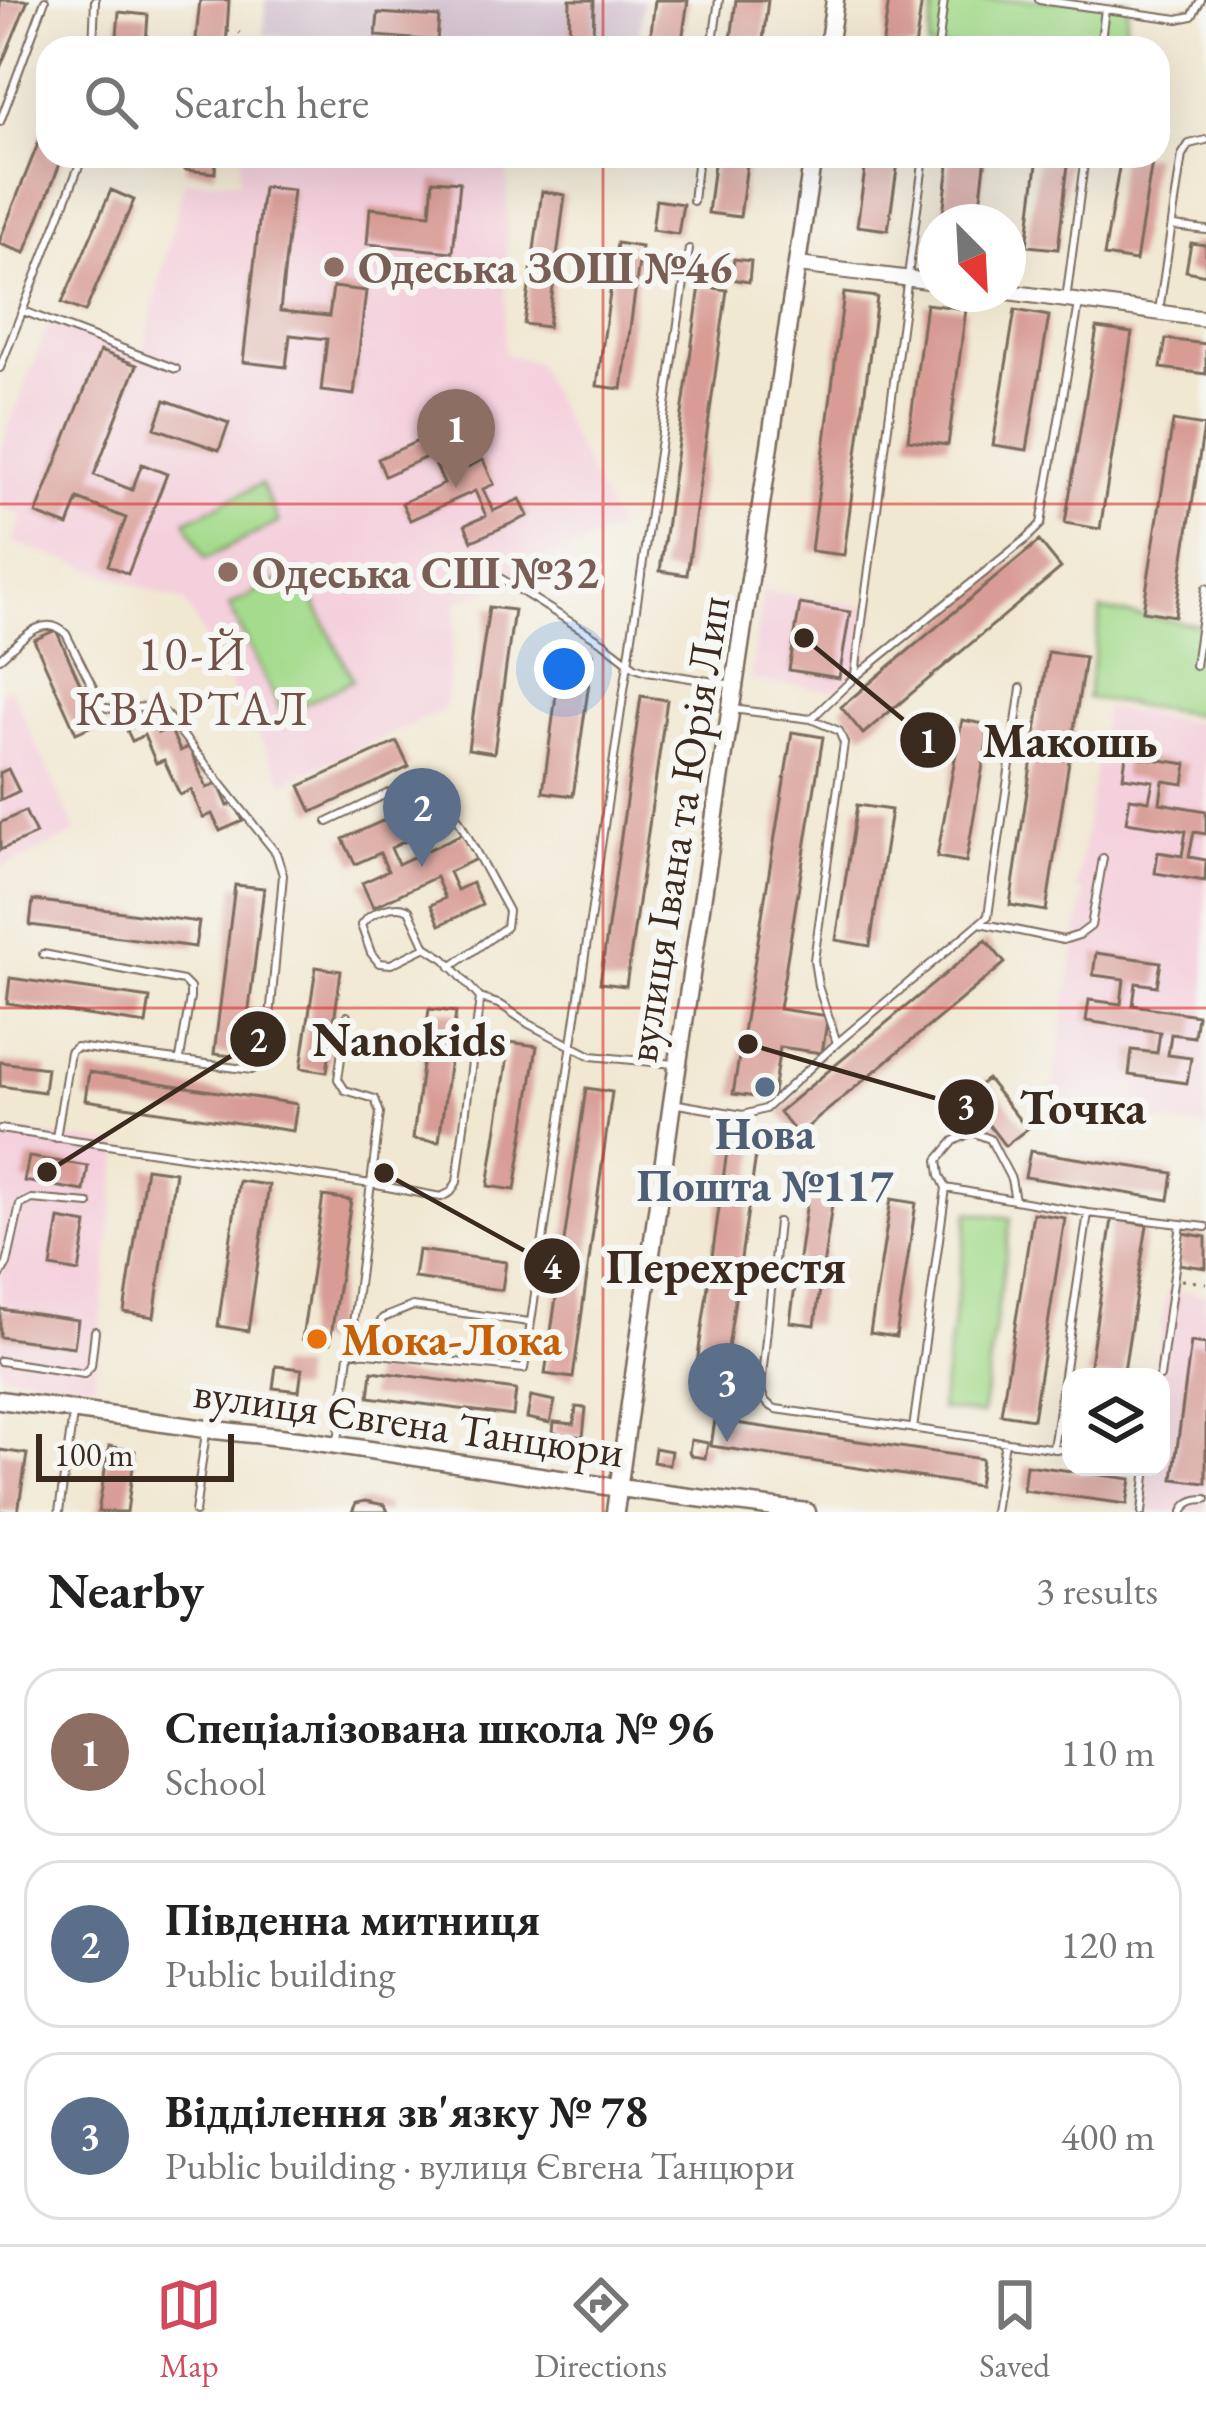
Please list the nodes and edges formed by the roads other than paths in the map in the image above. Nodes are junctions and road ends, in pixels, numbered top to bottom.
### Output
1 (45, 0) edge
2 (95, 0) edge
3 (719, 0) edge
4 (835, 0) edge
5 (944, 0) edge
6 (1039, 0) edge
7 (1201, 0) edge
8 (1105, 9) junction
9 (94, 36) edge
10 (714, 36) edge
11 (830, 36) edge
12 (940, 36) edge
13 (1102, 36) edge
14 (0, 122) edge
15 (1206, 140) edge
16 (76, 168) edge
17 (697, 168) edge
18 (811, 168) edge
19 (922, 168) edge
20 (1084, 168) edge
21 (693, 201) dead end
22 (1173, 226) junction
23 (1206, 230) edge
24 (688, 249) dead end
25 (797, 265) junction
26 (908, 278) junction
27 (918, 279) edge
28 (1026, 294) edge
29 (1073, 301) junction
30 (23, 311) junction
31 (1158, 313) junction
32 (1206, 320) edge
33 (0, 368) edge
34 (176, 369) dead end
35 (465, 556) dead end
36 (1206, 588) edge
37 (0, 658) edge
38 (630, 663) junction
39 (1195, 666) dead end
40 (855, 677) junction
41 (735, 685) junction
42 (1021, 688) dead end
43 (731, 709) junction
44 (812, 719) junction
45 (328, 822) dead end
46 (1103, 858) dead end
47 (980, 923) junction
48 (426, 947) junction
49 (43, 954) dead end
50 (452, 967) junction
51 (480, 998) junction
52 (347, 1016) dead end
53 (837, 1043) junction
54 (572, 1046) junction
55 (180, 1060) junction
56 (678, 1065) junction
57 (672, 1103) junction
58 (0, 1130) edge
59 (56, 1138) junction
60 (370, 1184) junction
61 (946, 1188) junction
62 (1015, 1200) junction
63 (89, 1204) dead end
64 (1088, 1213) junction
65 (778, 1222) dead end
66 (1181, 1224) junction
67 (1206, 1227) edge
68 (0, 1276) edge
69 (530, 1322) junction
70 (95, 1330) dead end
71 (349, 1351) junction
72 (361, 1353) junction
73 (0, 1361) edge
74 (1161, 1368) edge
75 (0, 1400) edge
76 (74, 1411) junction
77 (206, 1429) junction
78 (913, 1430) junction
79 (1005, 1442) junction
80 (338, 1444) junction
81 (1053, 1449) junction
82 (1062, 1450) edge
83 (1146, 1476) edge
84 (619, 1488) junction
85 (1206, 1499) edge
86 (59, 1512) edge
87 (195, 1512) edge
88 (615, 1512) edge
89 (807, 1512) edge
90 (994, 1512) edge
91 (1142, 1512) edge
92 (1183, 1512) edge

1 - 14 lane
2 - 9 lane
3 - 10 lane
4 - 11 street
5 - 12 lane
6 - 8 lane
7 - 8 lane
8 - 13 lane
15 - 22 lane
16 - 30 lane
17 - 21 lane
18 - 25 street, вулиця Івана та Юрія Лип
19 - 26 lane
20 - 29 lane
22 - 23 lane
22 - 31 lane
24 - 38 lane
25 - 26 street
25 - 41 street, вулиця Івана та Юрія Лип
26 - 27 street
26 - 40 lane
28 - 29 street
29 - 31 street
29 - 40 lane
30 - 33 lane
30 - 34 lane
31 - 32 street
35 - 38 lane
36 - 39 lane
37 - 55 lane
38 - 41 lane
38 - 54 lane
40 - 44 lane
41 - 43 street, вулиця Івана та Юрія Лип
42 - 47 lane
43 - 44 lane
43 - 56 street, вулиця Івана та Юрія Лип
44 - 53 lane
45 - 50 lane
46 - 47 lane
47 - 53 lane
48 - 48 lane
48 - 50 lane
49 - 55 lane
50 - 51 lane
51 - 54 lane
51 - 60 lane
52 - 60 lane
53 - 57 lane
54 - 56 lane
54 - 69 lane
55 - 59 lane
56 - 57 street, вулиця Івана та Юрія Лип
57 - 84 street, вулиця Івана та Юрія Лип
58 - 59 lane
59 - 60 lane
60 - 71 lane
61 - 62 lane
61 - 62 lane
61 - 78 lane
62 - 64 lane
63 - 68 lane
64 - 66 lane
64 - 81 lane
65 - 78 lane
66 - 67 lane
66 - 74 lane
69 - 72 lane
69 - 72 lane
70 - 73 lane
71 - 72 lane
71 - 80 lane
75 - 76 street, вулиця Євгена Танцюри
76 - 77 street, вулиця Євгена Танцюри
76 - 86 lane
77 - 80 street, вулиця Євгена Танцюри
77 - 87 lane
78 - 79 lane
79 - 81 lane
79 - 90 lane
80 - 84 street, вулиця Євгена Танцюри
81 - 82 lane
83 - 91 lane
84 - 88 street, вулиця Івана та Юрія Лип
84 - 89 street, вулиця Євгена Танцюри
85 - 92 lane

